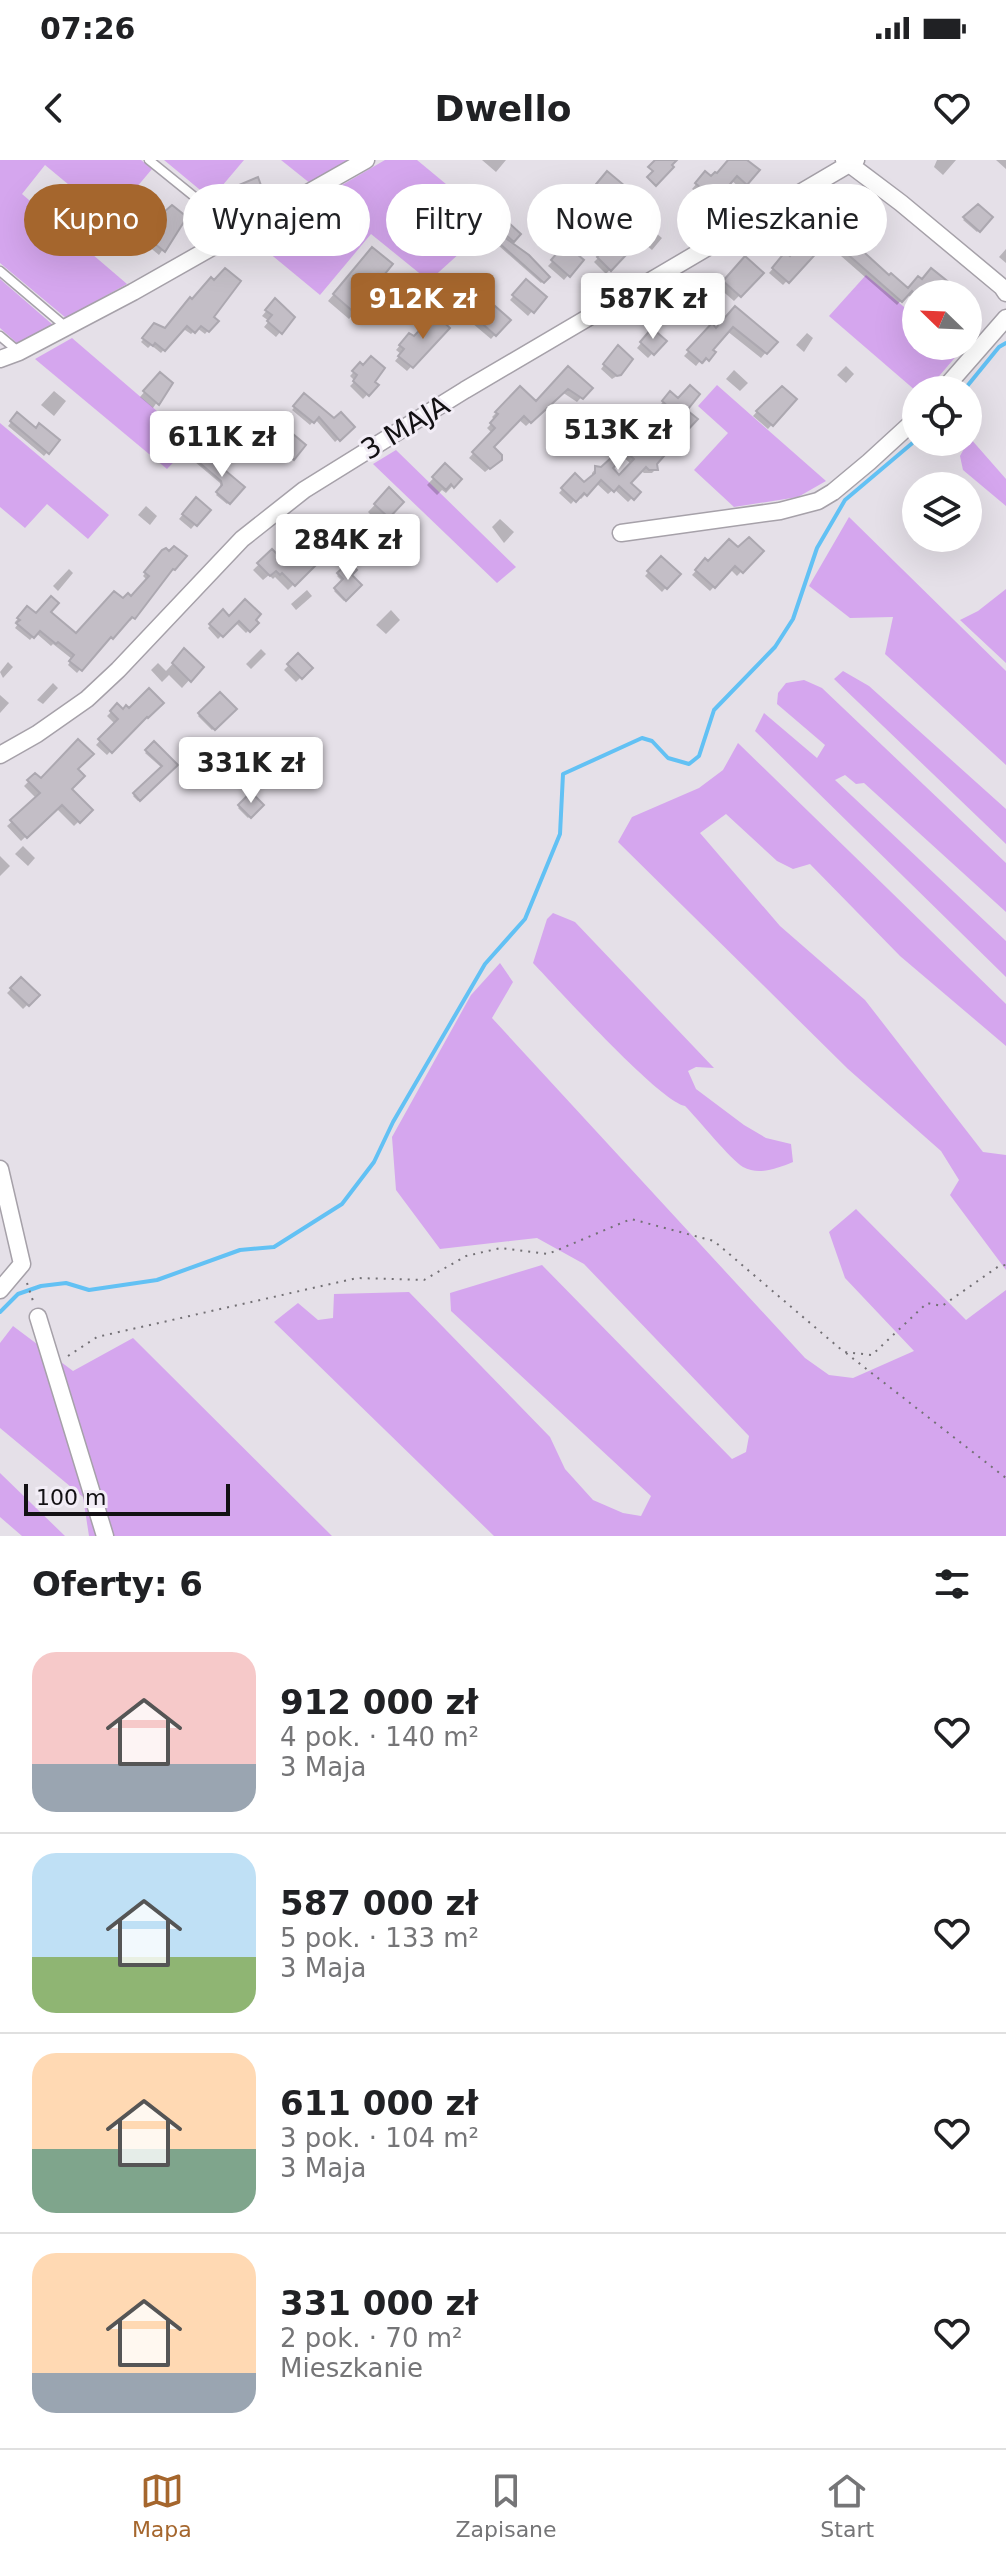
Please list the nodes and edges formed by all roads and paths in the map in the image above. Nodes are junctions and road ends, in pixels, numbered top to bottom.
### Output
1 (149, 160) edge
2 (366, 160) edge
3 (850, 161) edge
4 (323, 184) edge
5 (183, 188) edge
6 (195, 256) edge
7 (0, 271) edge
8 (1006, 293) edge
9 (1006, 318) edge
10 (67, 328) junction
11 (0, 336) edge
12 (19, 352) junction
13 (0, 359) edge
14 (955, 376) edge
15 (902, 432) edge
16 (621, 533) dead end
17 (0, 755) edge
18 (0, 1169) edge
19 (1006, 1265) edge
20 (27, 1281) dead end
21 (0, 1290) edge
22 (38, 1317) joint
23 (844, 1352) junction
24 (53, 1365) junction
25 (1006, 1478) edge
26 (105, 1536) edge

1 - 5 lane
2 - 4 street
3 - 8 street
3 - 17 street, 3 MAJA
6 - 10 street
7 - 10 lane
9 - 14 street
10 - 12 street
11 - 12 lane
12 - 13 street
15 - 16 street
18 - 21 street
19 - 23 path
20 - 22 path
22 - 24 street
23 - 24 path
23 - 25 path
24 - 26 street

